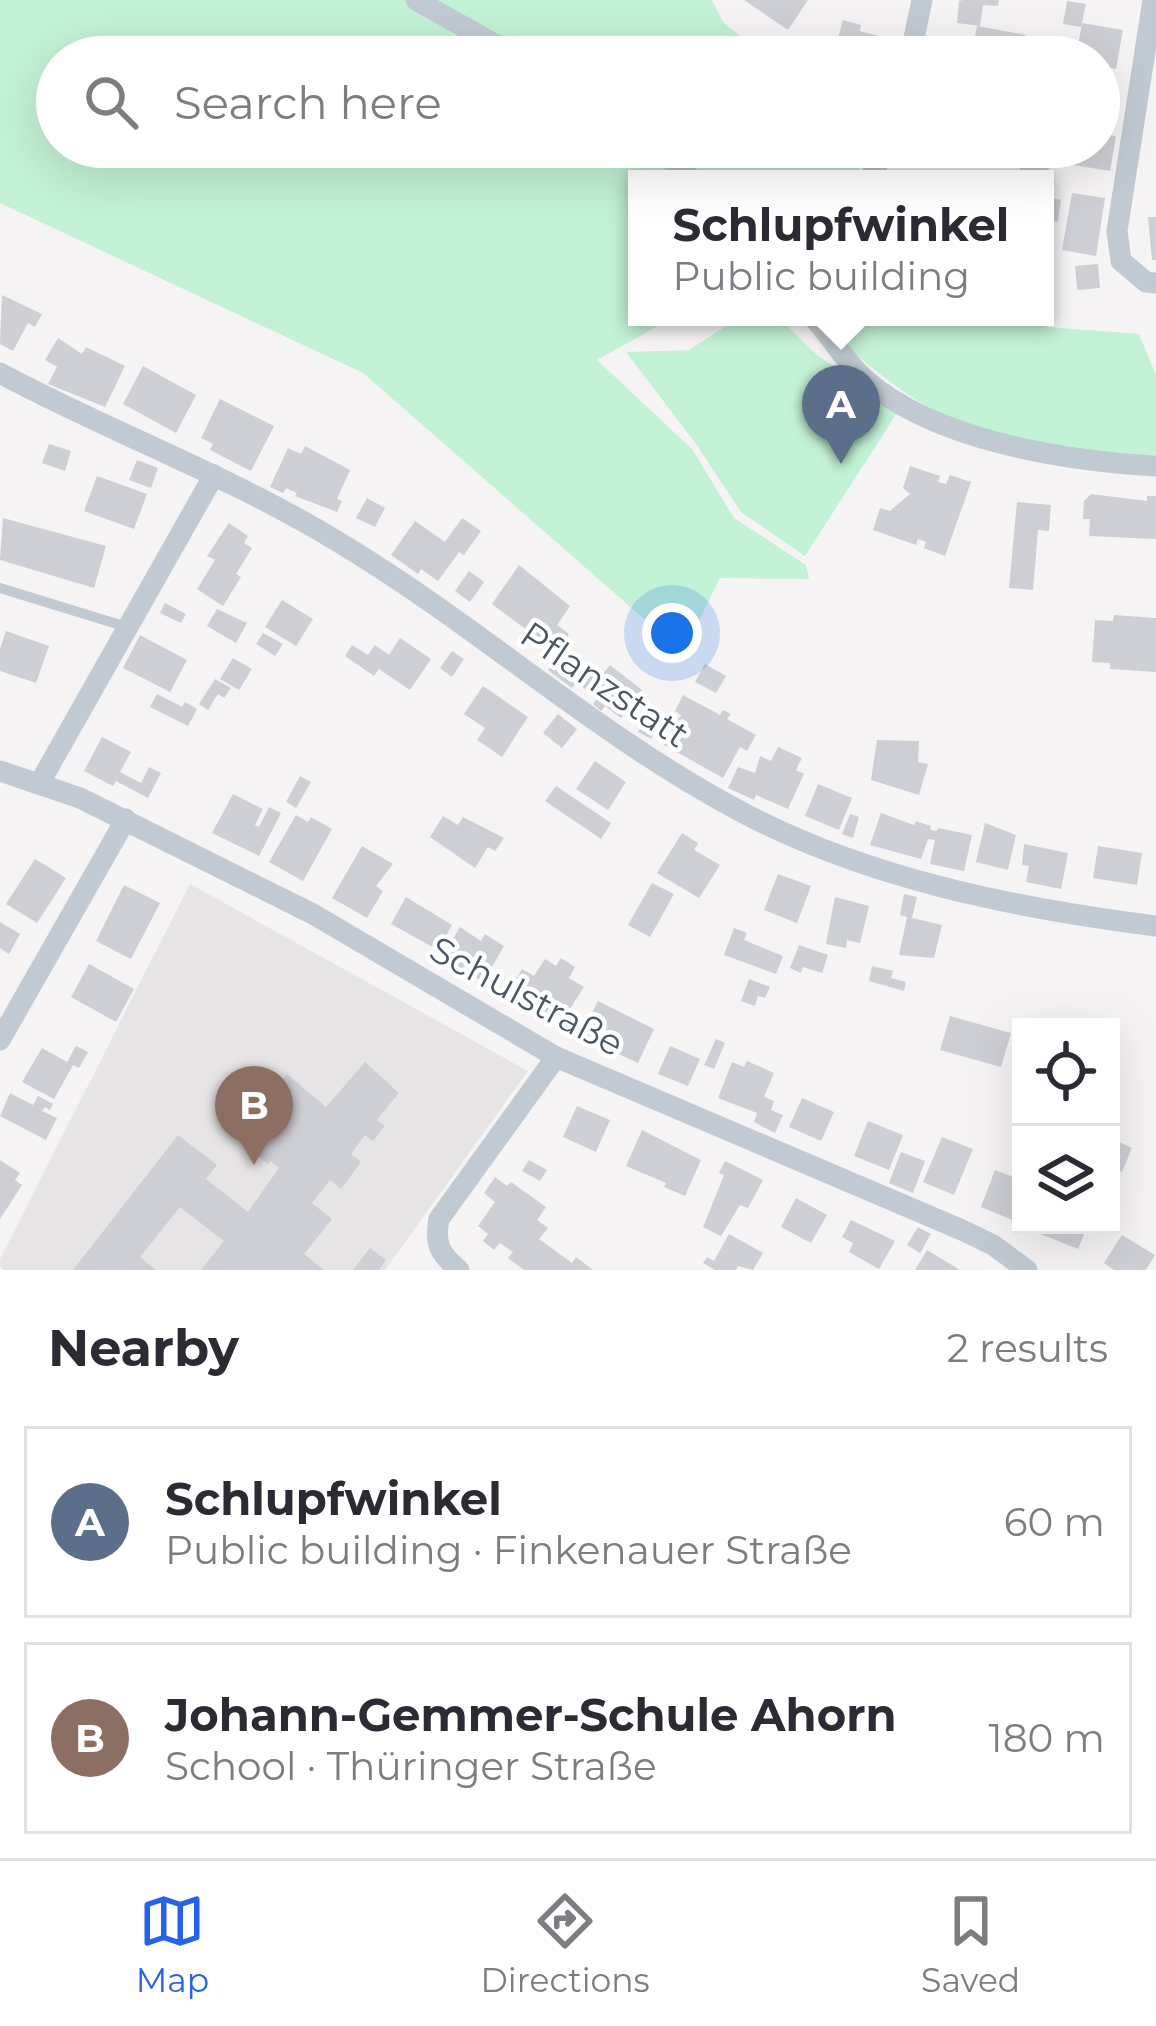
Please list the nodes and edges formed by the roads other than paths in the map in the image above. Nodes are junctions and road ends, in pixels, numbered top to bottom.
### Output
1 (416, 0) edge
2 (922, 0) edge
3 (1153, 0) edge
4 (480, 36) edge
5 (914, 36) edge
6 (1156, 283) edge
7 (820, 326) edge
8 (0, 373) edge
9 (1156, 466) edge
10 (214, 476) junction
11 (0, 588) edge
12 (127, 627) junction
13 (0, 771) edge
14 (38, 784) junction
15 (126, 819) junction
16 (1156, 926) edge
17 (0, 1040) edge
18 (556, 1057) junction
19 (459, 1270) edge
20 (1028, 1270) edge

1 - 4 street
2 - 5 street
3 - 6 street
7 - 9 street
8 - 10 street, Pflanzstatt
10 - 12 street
10 - 16 street, Pflanzstatt
11 - 12 lane
12 - 14 street
13 - 14 street, Schulstraße
14 - 15 street, Schulstraße
15 - 17 street
15 - 18 street, Schulstraße
18 - 19 street
18 - 20 street, Schulstraße

